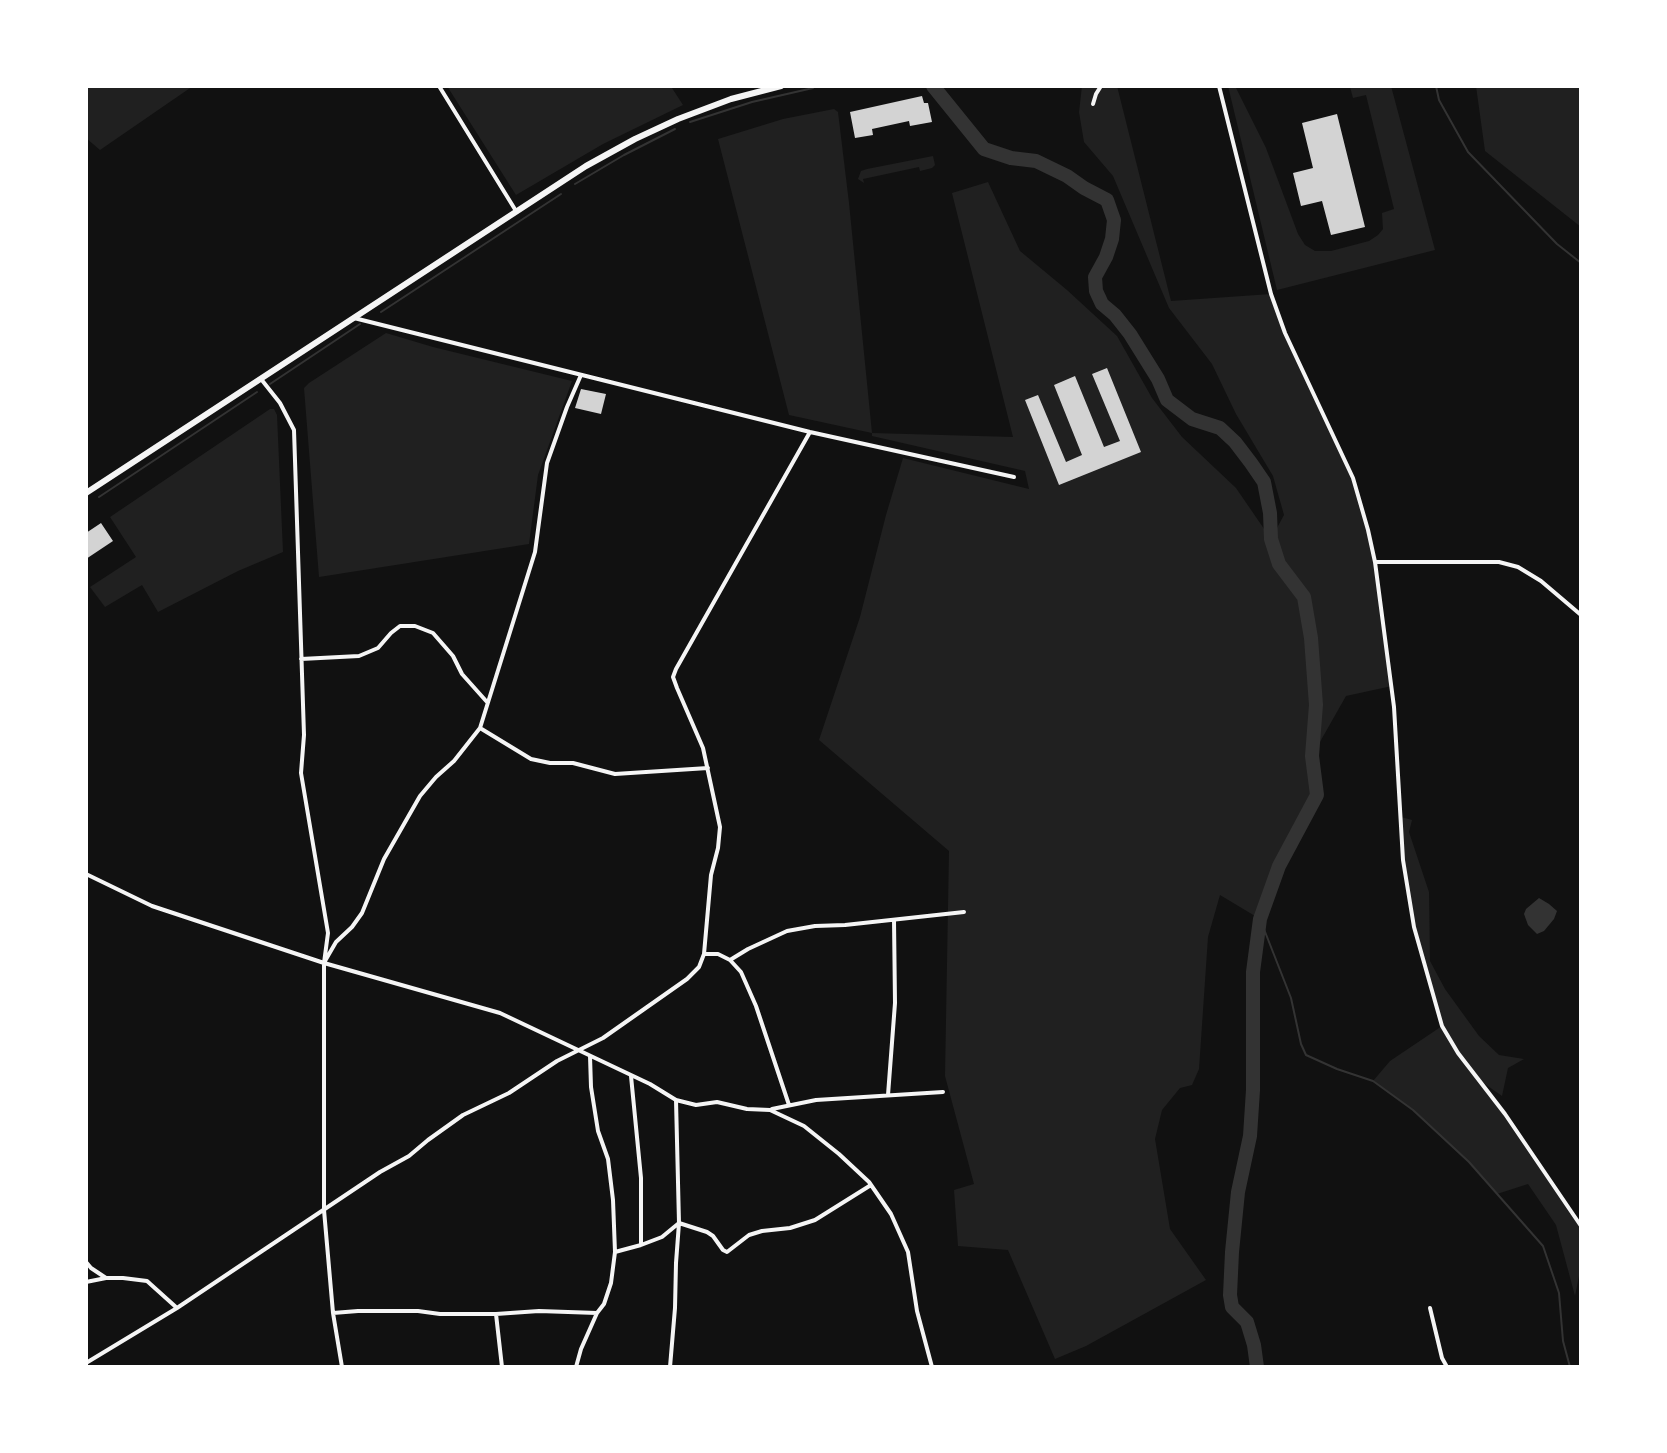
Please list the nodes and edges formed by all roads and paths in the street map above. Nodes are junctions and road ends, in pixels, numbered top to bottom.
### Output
1 (439, 86) edge
2 (781, 86) edge
3 (1101, 86) edge
4 (1219, 86) edge
5 (1093, 104) dead end
6 (516, 211) junction
7 (354, 318) junction
8 (582, 374) junction
9 (261, 379) junction
10 (810, 432) junction
11 (1014, 477) dead end
12 (86, 493) edge
13 (1375, 562) junction
14 (1581, 615) edge
15 (301, 659) junction
16 (487, 702) junction
17 (480, 728) junction
18 (708, 768) junction
19 (86, 874) edge
20 (964, 912) dead end
21 (894, 920) junction
22 (704, 954) junction
23 (730, 960) junction
24 (324, 963) junction
25 (579, 1050) junction
26 (590, 1056) junction
27 (631, 1075) junction
28 (943, 1092) dead end
29 (888, 1095) junction
30 (676, 1100) junction
31 (789, 1105) junction
32 (770, 1110) junction
33 (871, 1185) junction
34 (324, 1210) junction
35 (679, 1223) junction
36 (1581, 1226) edge
37 (641, 1245) junction
38 (615, 1252) junction
39 (86, 1262) edge
40 (106, 1278) junction
41 (86, 1282) edge
42 (177, 1308) junction
43 (1430, 1308) dead end
44 (333, 1313) junction
45 (597, 1313) junction
46 (496, 1314) junction
47 (86, 1363) edge
48 (342, 1367) edge
49 (502, 1367) edge
50 (576, 1367) edge
51 (670, 1367) edge
52 (932, 1367) edge
53 (1447, 1367) edge

1 - 6 street
2 - 6 main road
3 - 5 street
4 - 13 street
6 - 7 main road
7 - 8 street
7 - 9 main road
8 - 10 street
8 - 16 street
9 - 12 main road
9 - 15 street
10 - 11 street
10 - 18 street
13 - 14 street
13 - 36 street
15 - 16 street
15 - 24 street
16 - 17 street
17 - 18 street
17 - 24 street
18 - 22 street
19 - 24 street
20 - 21 street
21 - 23 street
21 - 29 street
22 - 23 street
22 - 25 street
23 - 31 street
24 - 25 street
24 - 34 street
25 - 26 street
25 - 34 street
26 - 27 street
26 - 38 street
27 - 30 street
27 - 37 street
28 - 29 street
29 - 31 street
30 - 32 street
30 - 35 street
31 - 32 street
32 - 33 street
33 - 35 street
33 - 52 street
34 - 42 street
34 - 44 street
35 - 37 street
35 - 51 street
37 - 38 street
38 - 45 street
39 - 40 street
40 - 41 street
40 - 42 street
42 - 47 street
43 - 53 street
44 - 46 street
44 - 48 street
45 - 46 street
45 - 50 street
46 - 49 street

